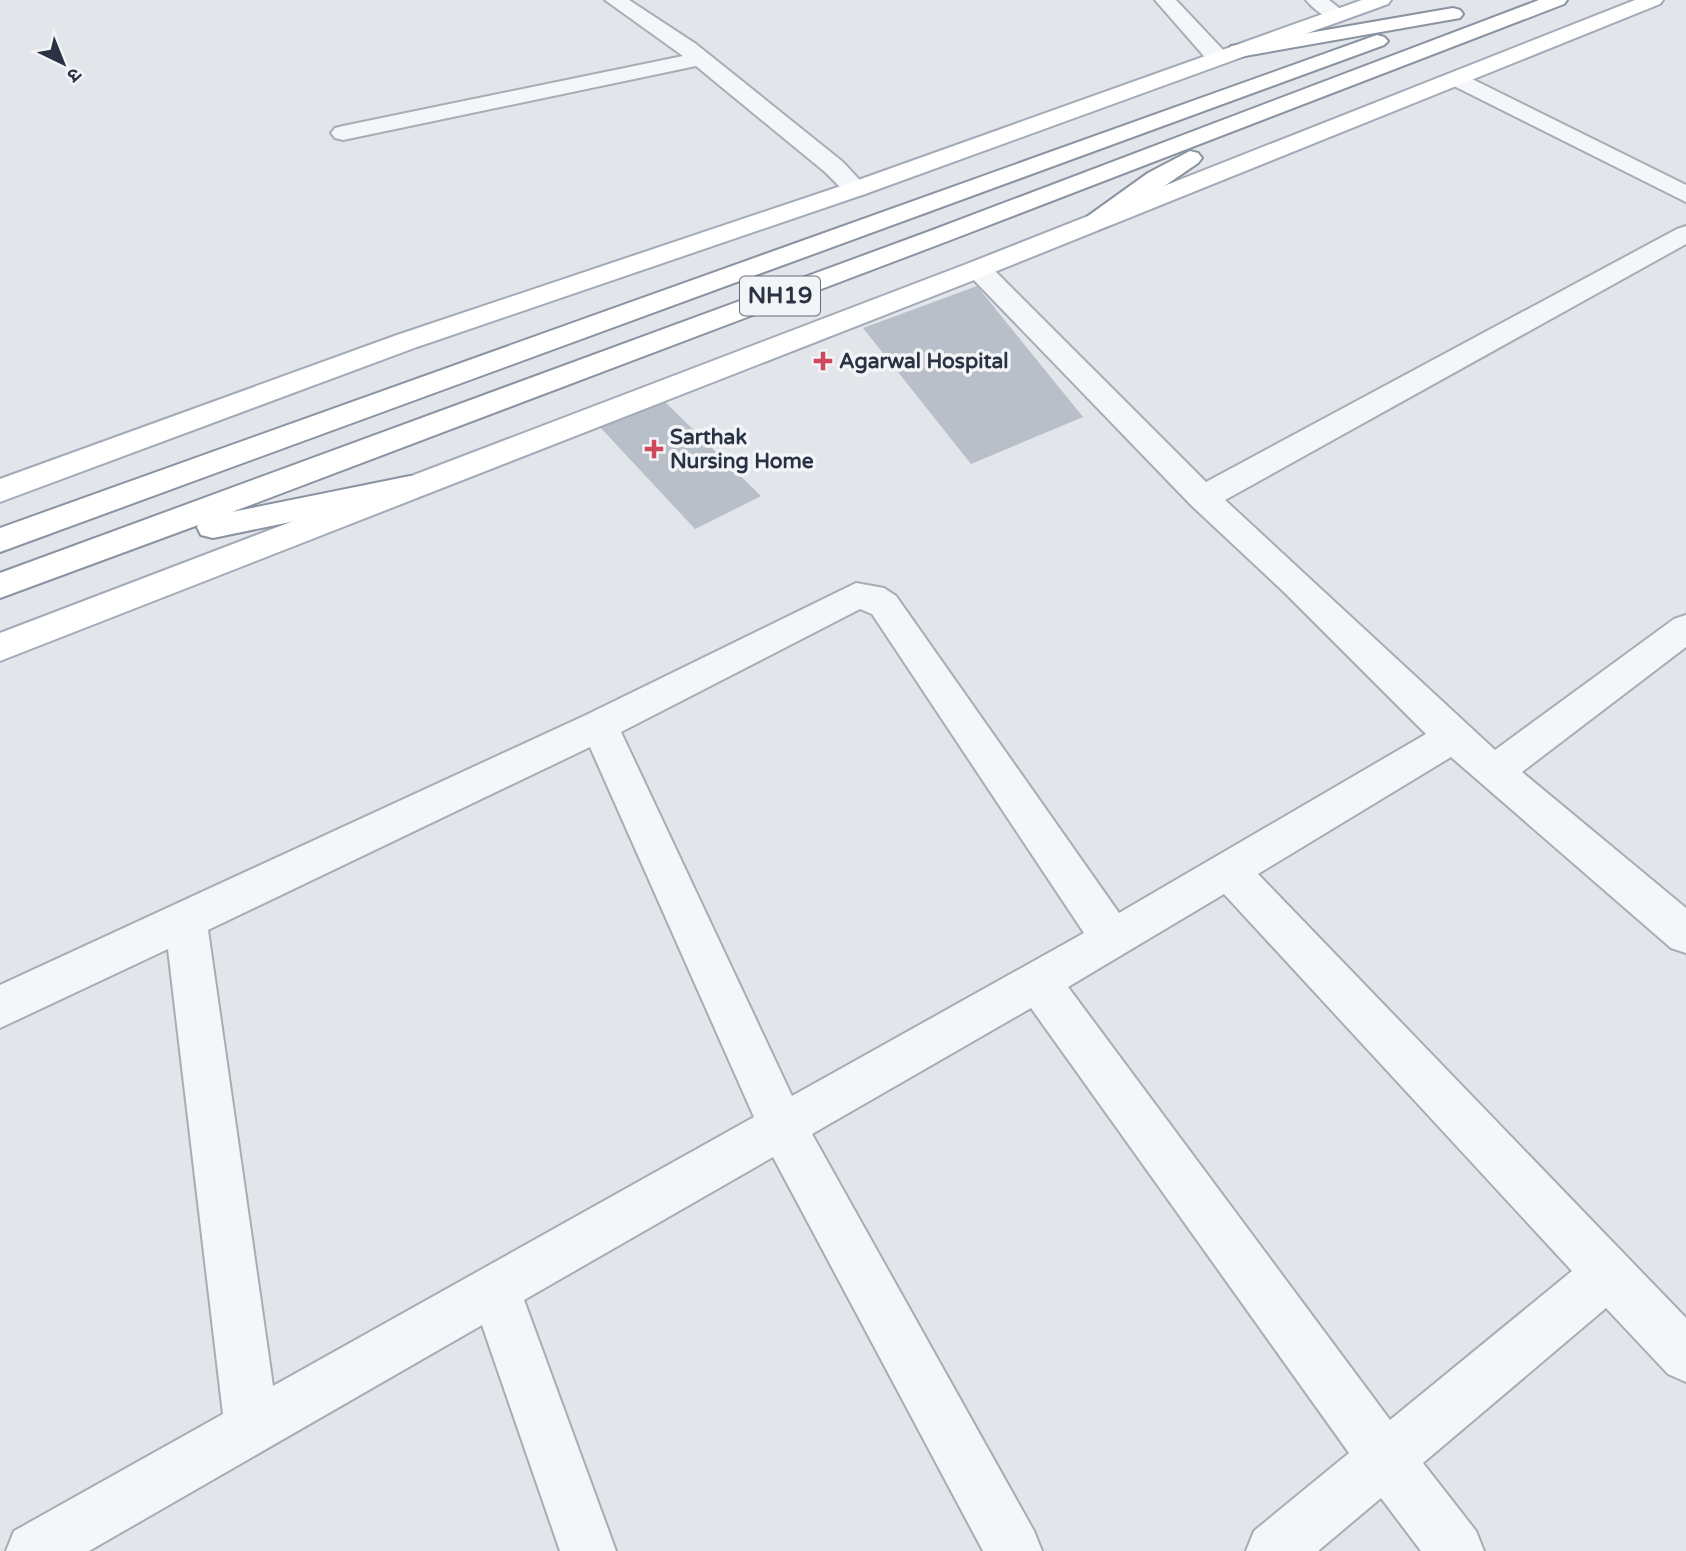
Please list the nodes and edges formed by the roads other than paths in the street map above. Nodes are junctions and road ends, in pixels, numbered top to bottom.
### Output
1 (615, 0) edge
2 (1165, 0) edge
3 (1316, 0) edge
4 (1381, 0) edge
5 (1490, 0) edge
6 (1557, 0) edge
7 (1653, 0) edge
8 (1453, 13) junction
9 (1338, 15) junction
10 (1228, 54) junction
11 (700, 59) junction
12 (1458, 79) junction
13 (1276, 107) junction
14 (343, 134) dead end
15 (856, 189) junction
16 (1686, 195) edge
17 (1097, 221) junction
18 (1686, 234) edge
19 (978, 269) junction
20 (410, 487) junction
21 (0, 491) edge
22 (1203, 498) junction
23 (0, 540) edge
24 (95, 551) junction
25 (0, 586) edge
26 (1686, 628) edge
27 (0, 647) edge
28 (599, 726) junction
29 (1453, 737) junction
30 (1494, 772) junction
31 (1229, 871) junction
32 (186, 920) junction
33 (1686, 934) edge
34 (1112, 939) junction
35 (1038, 981) junction
36 (0, 1007) edge
37 (782, 1126) junction
38 (1609, 1273) junction
39 (495, 1289) junction
40 (1686, 1356) edge
41 (252, 1427) junction
42 (1385, 1458) junction
43 (34, 1551) edge
44 (588, 1551) edge
45 (1014, 1551) edge
46 (1274, 1551) edge
47 (1456, 1551) edge

1 - 11 street
2 - 10 street
3 - 9 street
4 - 9 main road
5 - 8 main road, NH19
6 - 13 main road, NH19
7 - 12 main road
8 - 10 main road
8 - 23 main road, NH19
9 - 10 main road
10 - 15 main road
11 - 14 street
11 - 15 street
12 - 16 street
12 - 17 main road
13 - 17 main road
13 - 24 main road, NH19
15 - 21 main road
17 - 19 main road
18 - 22 street
19 - 20 main road
19 - 22 street
20 - 24 main road
20 - 27 main road
22 - 29 street
24 - 25 main road, NH19
26 - 30 street
28 - 32 street
28 - 34 street
28 - 37 street
29 - 30 street
29 - 31 street
30 - 33 street
31 - 34 street
31 - 38 street
32 - 36 street
32 - 41 street
34 - 35 street
35 - 37 street
35 - 42 street
37 - 39 street
37 - 45 street
38 - 40 street
38 - 42 street
39 - 41 street
39 - 44 street
41 - 43 street
42 - 46 street
42 - 47 street

